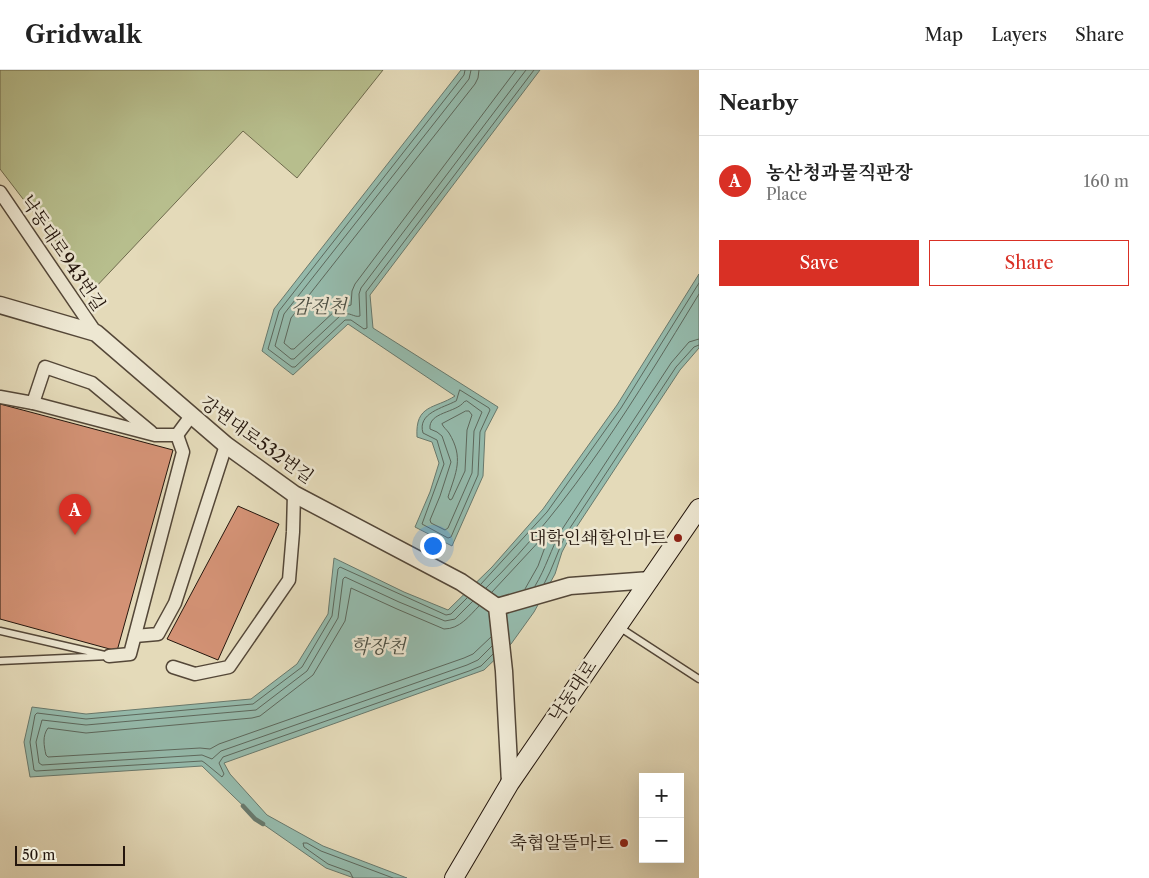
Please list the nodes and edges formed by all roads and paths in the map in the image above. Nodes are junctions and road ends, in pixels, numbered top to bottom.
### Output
1 (0, 192) edge
2 (0, 305) edge
3 (96, 333) junction
4 (0, 397) edge
5 (33, 402) junction
6 (191, 416) junction
7 (155, 435) junction
8 (177, 435) junction
9 (226, 445) junction
10 (294, 494) junction
11 (699, 508) edge
12 (650, 580) junction
13 (497, 607) junction
14 (618, 627) junction
15 (0, 631) edge
16 (135, 636) junction
17 (109, 656) junction
18 (0, 661) edge
19 (173, 667) dead end
20 (699, 679) edge
21 (510, 783) junction
22 (454, 878) edge

1 - 3 street, 낙동대로943번길
2 - 3 street, 강변대로532번길
3 - 6 street, 강변대로532번길
4 - 5 street
5 - 7 street
5 - 7 street
6 - 8 street
6 - 9 street, 강변대로532번길
7 - 8 street
8 - 16 street
9 - 10 street, 강변대로532번길
9 - 16 street
10 - 13 street, 강변대로532번길
10 - 19 street
11 - 12 main road, 낙동대로
12 - 13 street
12 - 14 main road, 낙동대로
13 - 21 street
14 - 20 lane
14 - 21 main road, 낙동대로
15 - 17 lane
16 - 17 street
17 - 18 lane
21 - 22 main road, 낙동대로

